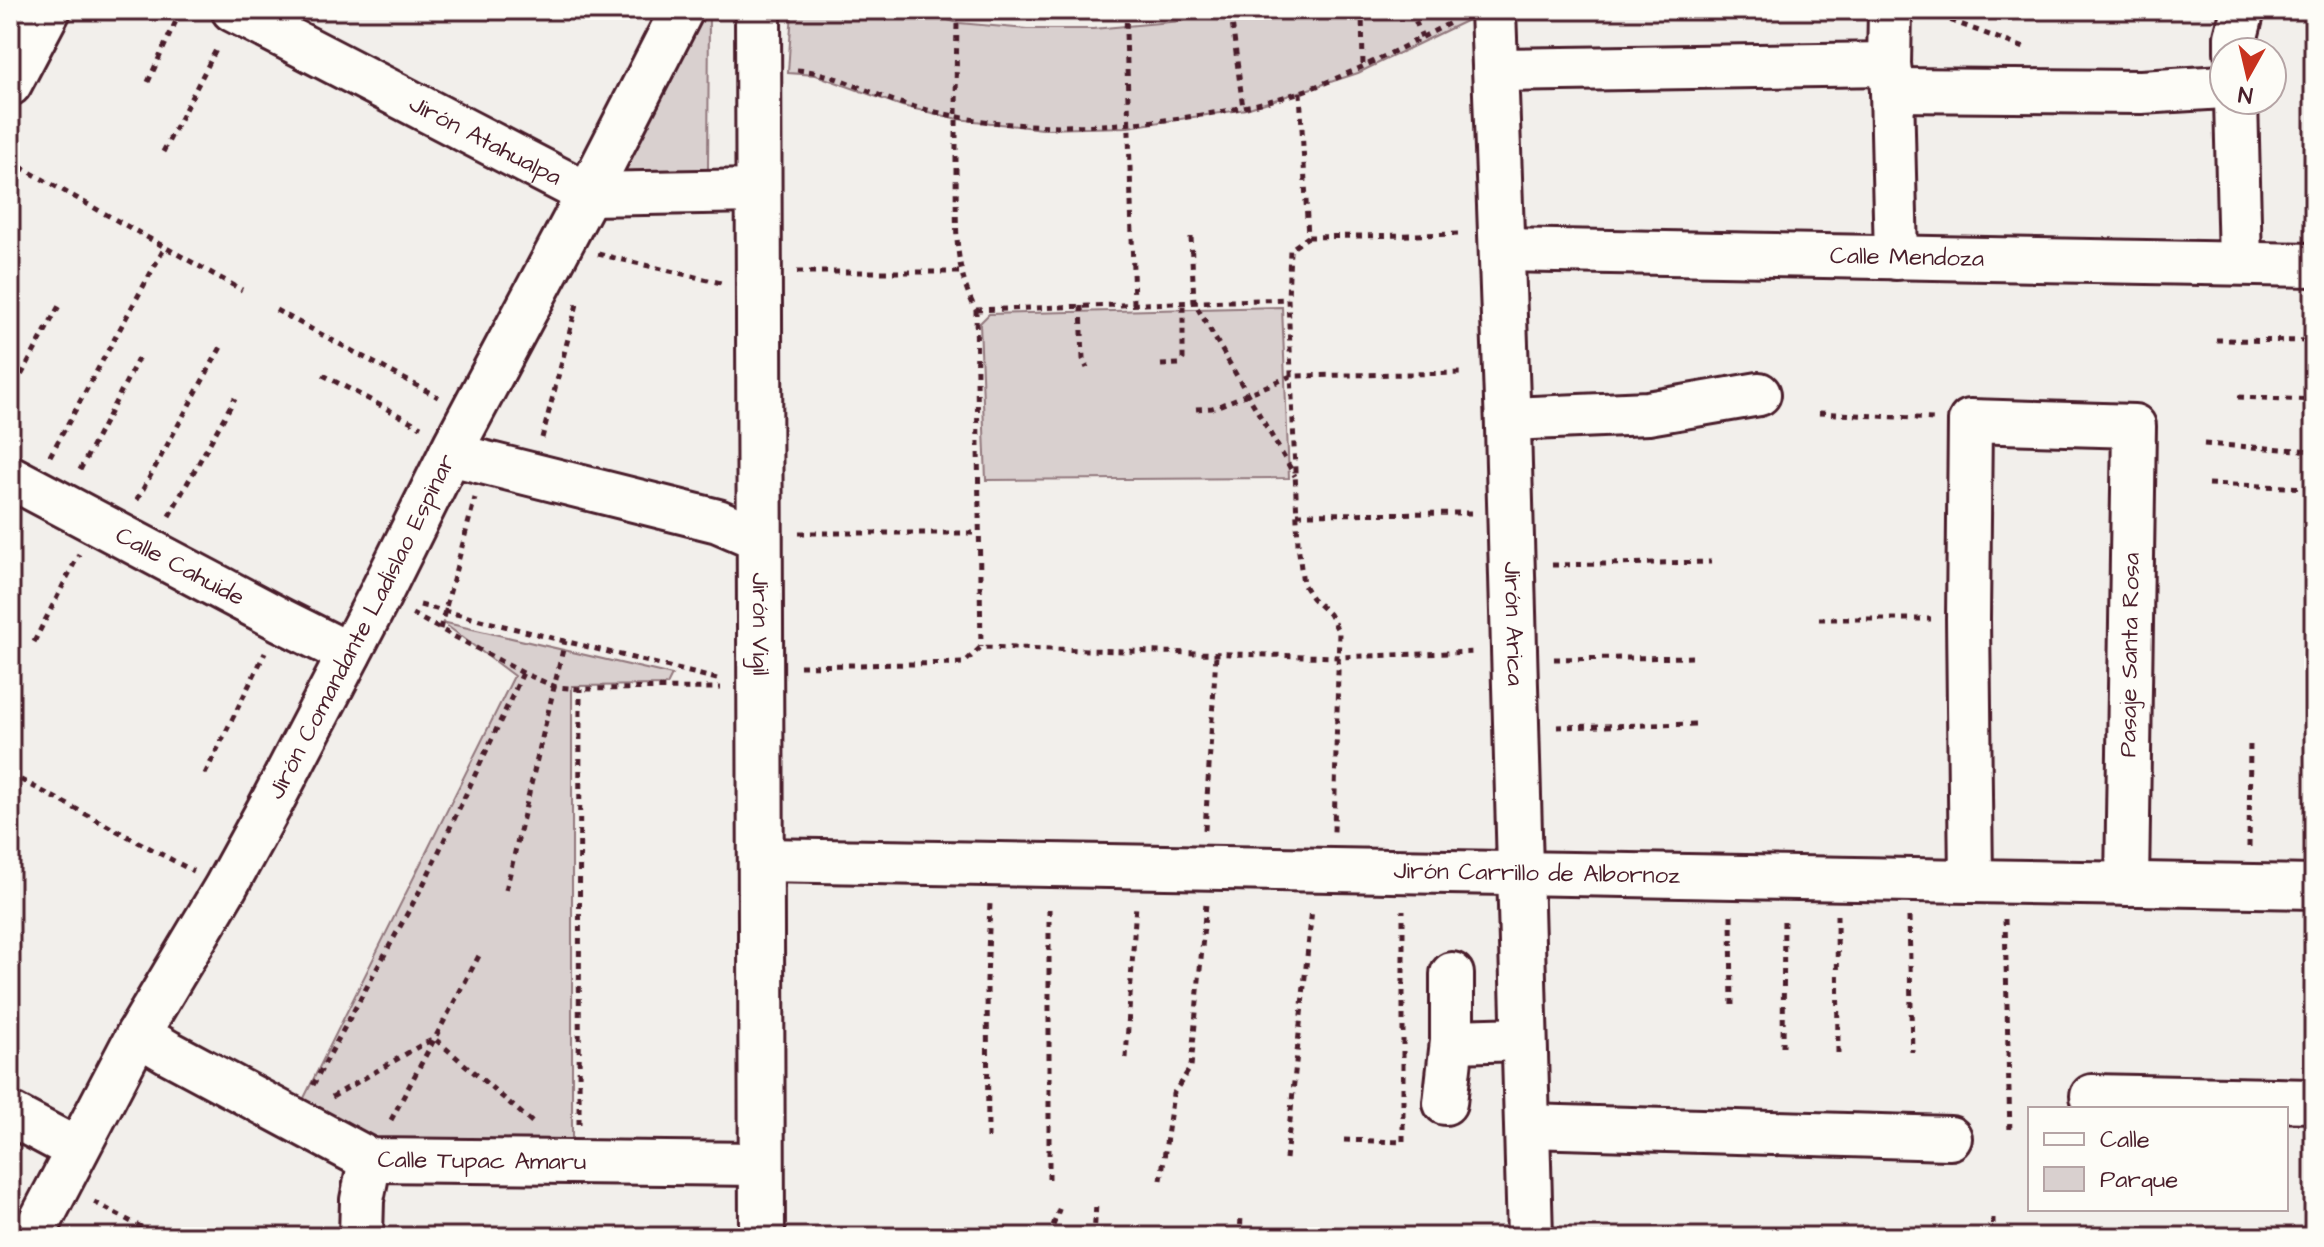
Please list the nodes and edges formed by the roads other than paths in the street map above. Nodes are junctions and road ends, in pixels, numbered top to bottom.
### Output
1 (49, 10) edge
2 (682, 10) edge
3 (758, 10) edge
4 (1890, 10) edge
5 (2243, 10) edge
6 (235, 11) edge
7 (1475, 15) edge
8 (2236, 36) edge
9 (1496, 70) junction
10 (1891, 77) junction
11 (10, 84) edge
12 (2208, 88) edge
13 (2236, 116) edge
14 (758, 191) junction
15 (588, 194) junction
16 (1488, 242) junction
17 (1896, 258) junction
18 (2240, 262) junction
19 (2314, 265) edge
20 (1759, 394) dead end
21 (1508, 419) junction
22 (465, 444) junction
23 (78, 513) edge
24 (760, 537) junction
25 (349, 654) junction
26 (761, 860) junction
27 (1520, 874) junction
28 (1987, 882) junction
29 (2127, 884) junction
30 (2314, 887) edge
31 (1452, 974) dead end
32 (138, 1034) junction
33 (1525, 1039) junction
34 (1452, 1041) junction
35 (2092, 1096) dead end
36 (2314, 1101) edge
37 (1445, 1103) dead end
38 (10, 1114) edge
39 (1527, 1126) junction
40 (1950, 1138) dead end
41 (370, 1160) junction
42 (762, 1164) junction
43 (67, 1167) junction
44 (32, 1237) edge
45 (361, 1237) edge
46 (762, 1237) edge
47 (1530, 1237) edge

1 - 11 street
2 - 15 street, Jirón Comandante Ladislao Espinar
3 - 14 main road, Jirón Vigil
4 - 10 street
5 - 8 street
6 - 15 street, Jirón Atahualpa
7 - 9 main road, Jirón Arica
9 - 10 street
9 - 16 main road, Jirón Arica
10 - 12 street
10 - 17 street
13 - 18 street
14 - 15 street, Jirón Atahualpa
14 - 24 main road, Jirón Vigil
15 - 22 street, Jirón Comandante Ladislao Espinar
16 - 17 street, Calle Mendoza
16 - 21 main road, Jirón Arica
17 - 18 street, Calle Mendoza
18 - 19 street, Calle Mendoza
20 - 21 street
21 - 27 main road, Jirón Arica
22 - 24 street
22 - 25 street, Jirón Comandante Ladislao Espinar
23 - 25 street, Calle Cahuide
24 - 26 main road, Jirón Vigil
25 - 32 street, Jirón Comandante Ladislao Espinar
26 - 27 street, Jirón Carrillo de Albornoz
26 - 42 main road, Jirón Vigil
27 - 28 street, Jirón Carrillo de Albornoz
27 - 33 main road, Jirón Arica
28 - 29 street, Jirón Carrillo de Albornoz
28 - 29 street, Pasaje Santa Rosa
29 - 30 street, Jirón Carrillo de Albornoz
31 - 34 street
32 - 41 street, Calle Tupac Amaru
32 - 43 street, Jirón Comandante Ladislao Espinar
33 - 34 street
33 - 39 main road, Jirón Arica
34 - 37 street
35 - 36 street
38 - 43 street
39 - 40 street
39 - 47 main road, Jirón Arica
41 - 42 street, Calle Tupac Amaru
41 - 45 street
42 - 46 main road, Jirón Vigil
43 - 44 street, Jirón Comandante Ladislao Espinar

